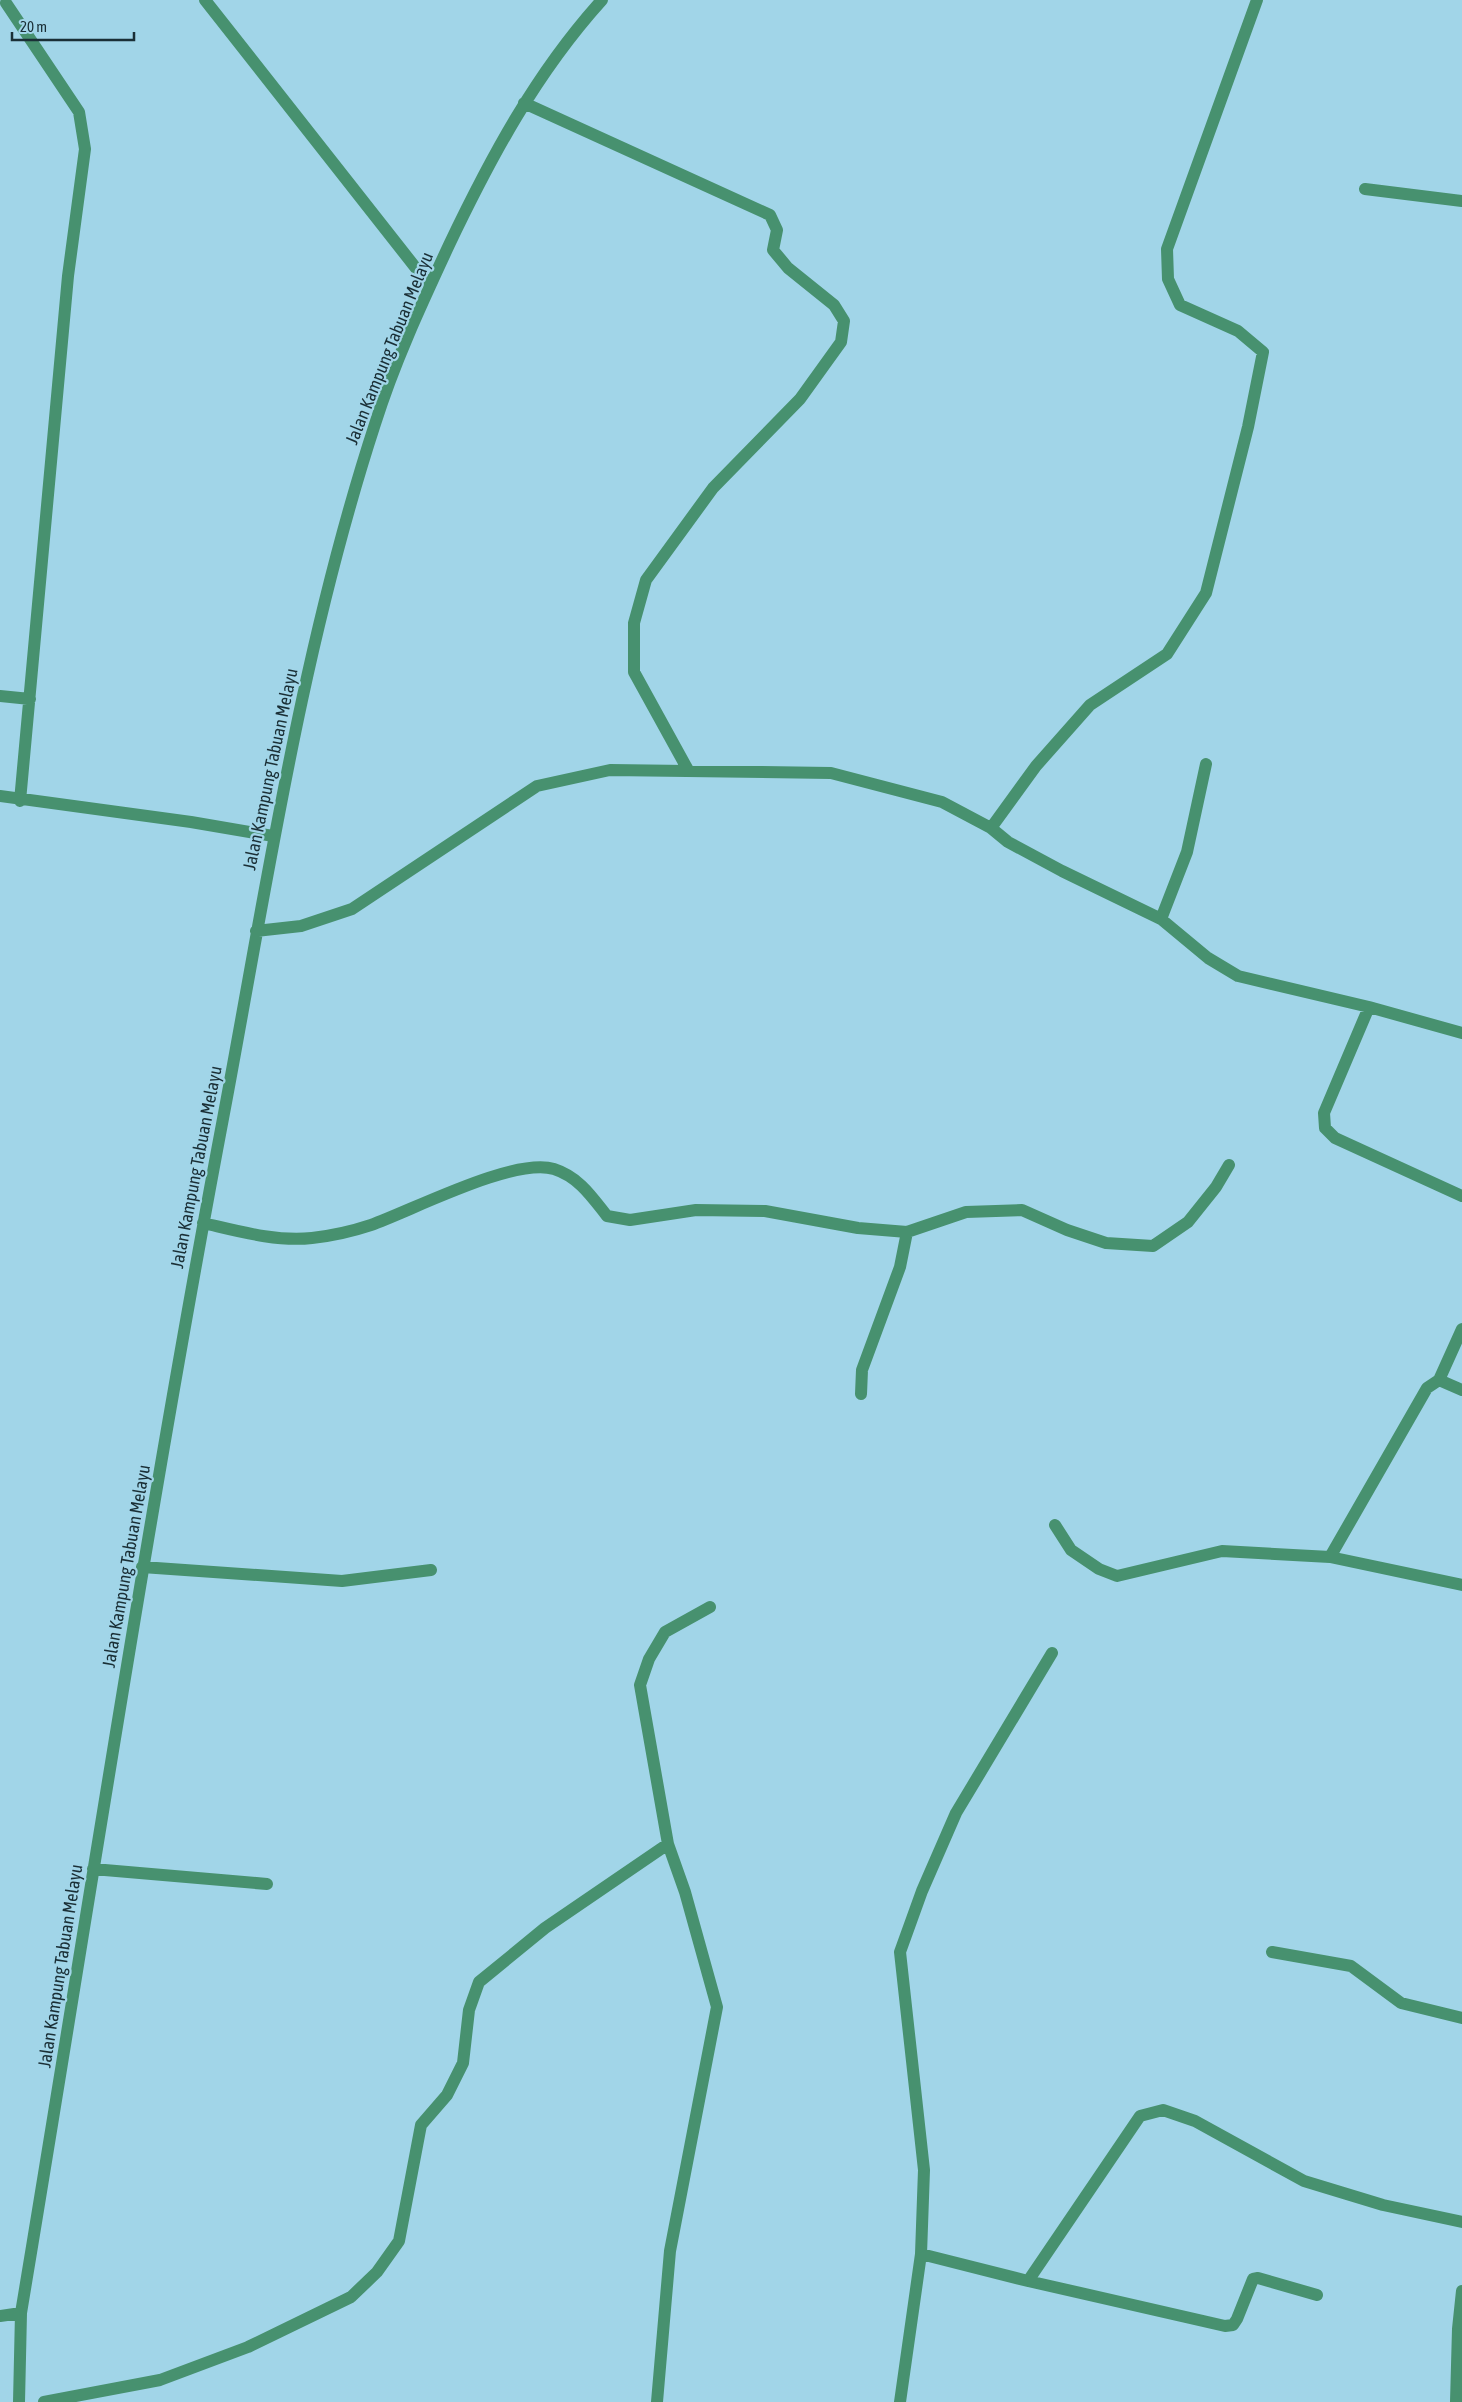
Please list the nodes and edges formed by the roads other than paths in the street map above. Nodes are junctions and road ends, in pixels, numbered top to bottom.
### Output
1 (205, 0) edge
2 (602, 0) edge
3 (1257, 0) edge
4 (6, 3) dead end
5 (524, 103) junction
6 (1365, 189) dead end
7 (1462, 201) edge
8 (430, 286) junction
9 (0, 696) edge
10 (30, 698) junction
11 (1206, 764) dead end
12 (688, 770) junction
13 (0, 796) edge
14 (20, 801) junction
15 (991, 828) junction
16 (273, 836) junction
17 (1161, 919) junction
18 (256, 930) junction
19 (1369, 1007) junction
20 (1462, 1033) edge
21 (1229, 1165) dead end
22 (1462, 1196) edge
23 (203, 1223) junction
24 (907, 1232) junction
25 (1462, 1329) edge
26 (1439, 1380) junction
27 (1462, 1390) edge
28 (861, 1394) dead end
29 (1055, 1525) dead end
30 (1330, 1557) junction
31 (142, 1567) junction
32 (431, 1570) dead end
33 (1462, 1584) edge
34 (710, 1607) dead end
35 (1052, 1653) dead end
36 (668, 1844) junction
37 (94, 1869) junction
38 (267, 1884) dead end
39 (1272, 1952) dead end
40 (1462, 2018) edge
41 (1462, 2222) edge
42 (922, 2254) junction
43 (1028, 2281) junction
44 (1462, 2291) edge
45 (1317, 2295) dead end
46 (22, 2313) junction
47 (0, 2316) edge
48 (20, 2402) edge
49 (44, 2402) edge
50 (657, 2402) edge
51 (900, 2402) edge
52 (1456, 2402) edge

1 - 8 street
2 - 5 street, Jalan Kampung Tabuan Melayu
3 - 15 street
4 - 10 street
5 - 8 street, Jalan Kampung Tabuan Melayu
5 - 12 street
6 - 7 street
8 - 16 street, Jalan Kampung Tabuan Melayu
9 - 10 street
10 - 14 street
11 - 17 street
12 - 15 street
12 - 18 street
13 - 14 street
14 - 16 street
15 - 17 street
16 - 18 street, Jalan Kampung Tabuan Melayu
17 - 19 street
18 - 23 street, Jalan Kampung Tabuan Melayu
19 - 20 street
19 - 22 street
21 - 24 street
23 - 24 street
23 - 31 street, Jalan Kampung Tabuan Melayu
24 - 28 street
25 - 26 street
26 - 27 street
26 - 30 street
29 - 30 street
30 - 33 street
31 - 32 street
31 - 37 street, Jalan Kampung Tabuan Melayu
34 - 36 street
35 - 42 street
36 - 49 street
36 - 50 street
37 - 38 street
37 - 46 street, Jalan Kampung Tabuan Melayu
39 - 40 street
41 - 43 street
42 - 43 street
42 - 51 street
43 - 45 street
44 - 52 street
46 - 47 street
46 - 48 street, Jalan Kampung Tabuan Melayu

